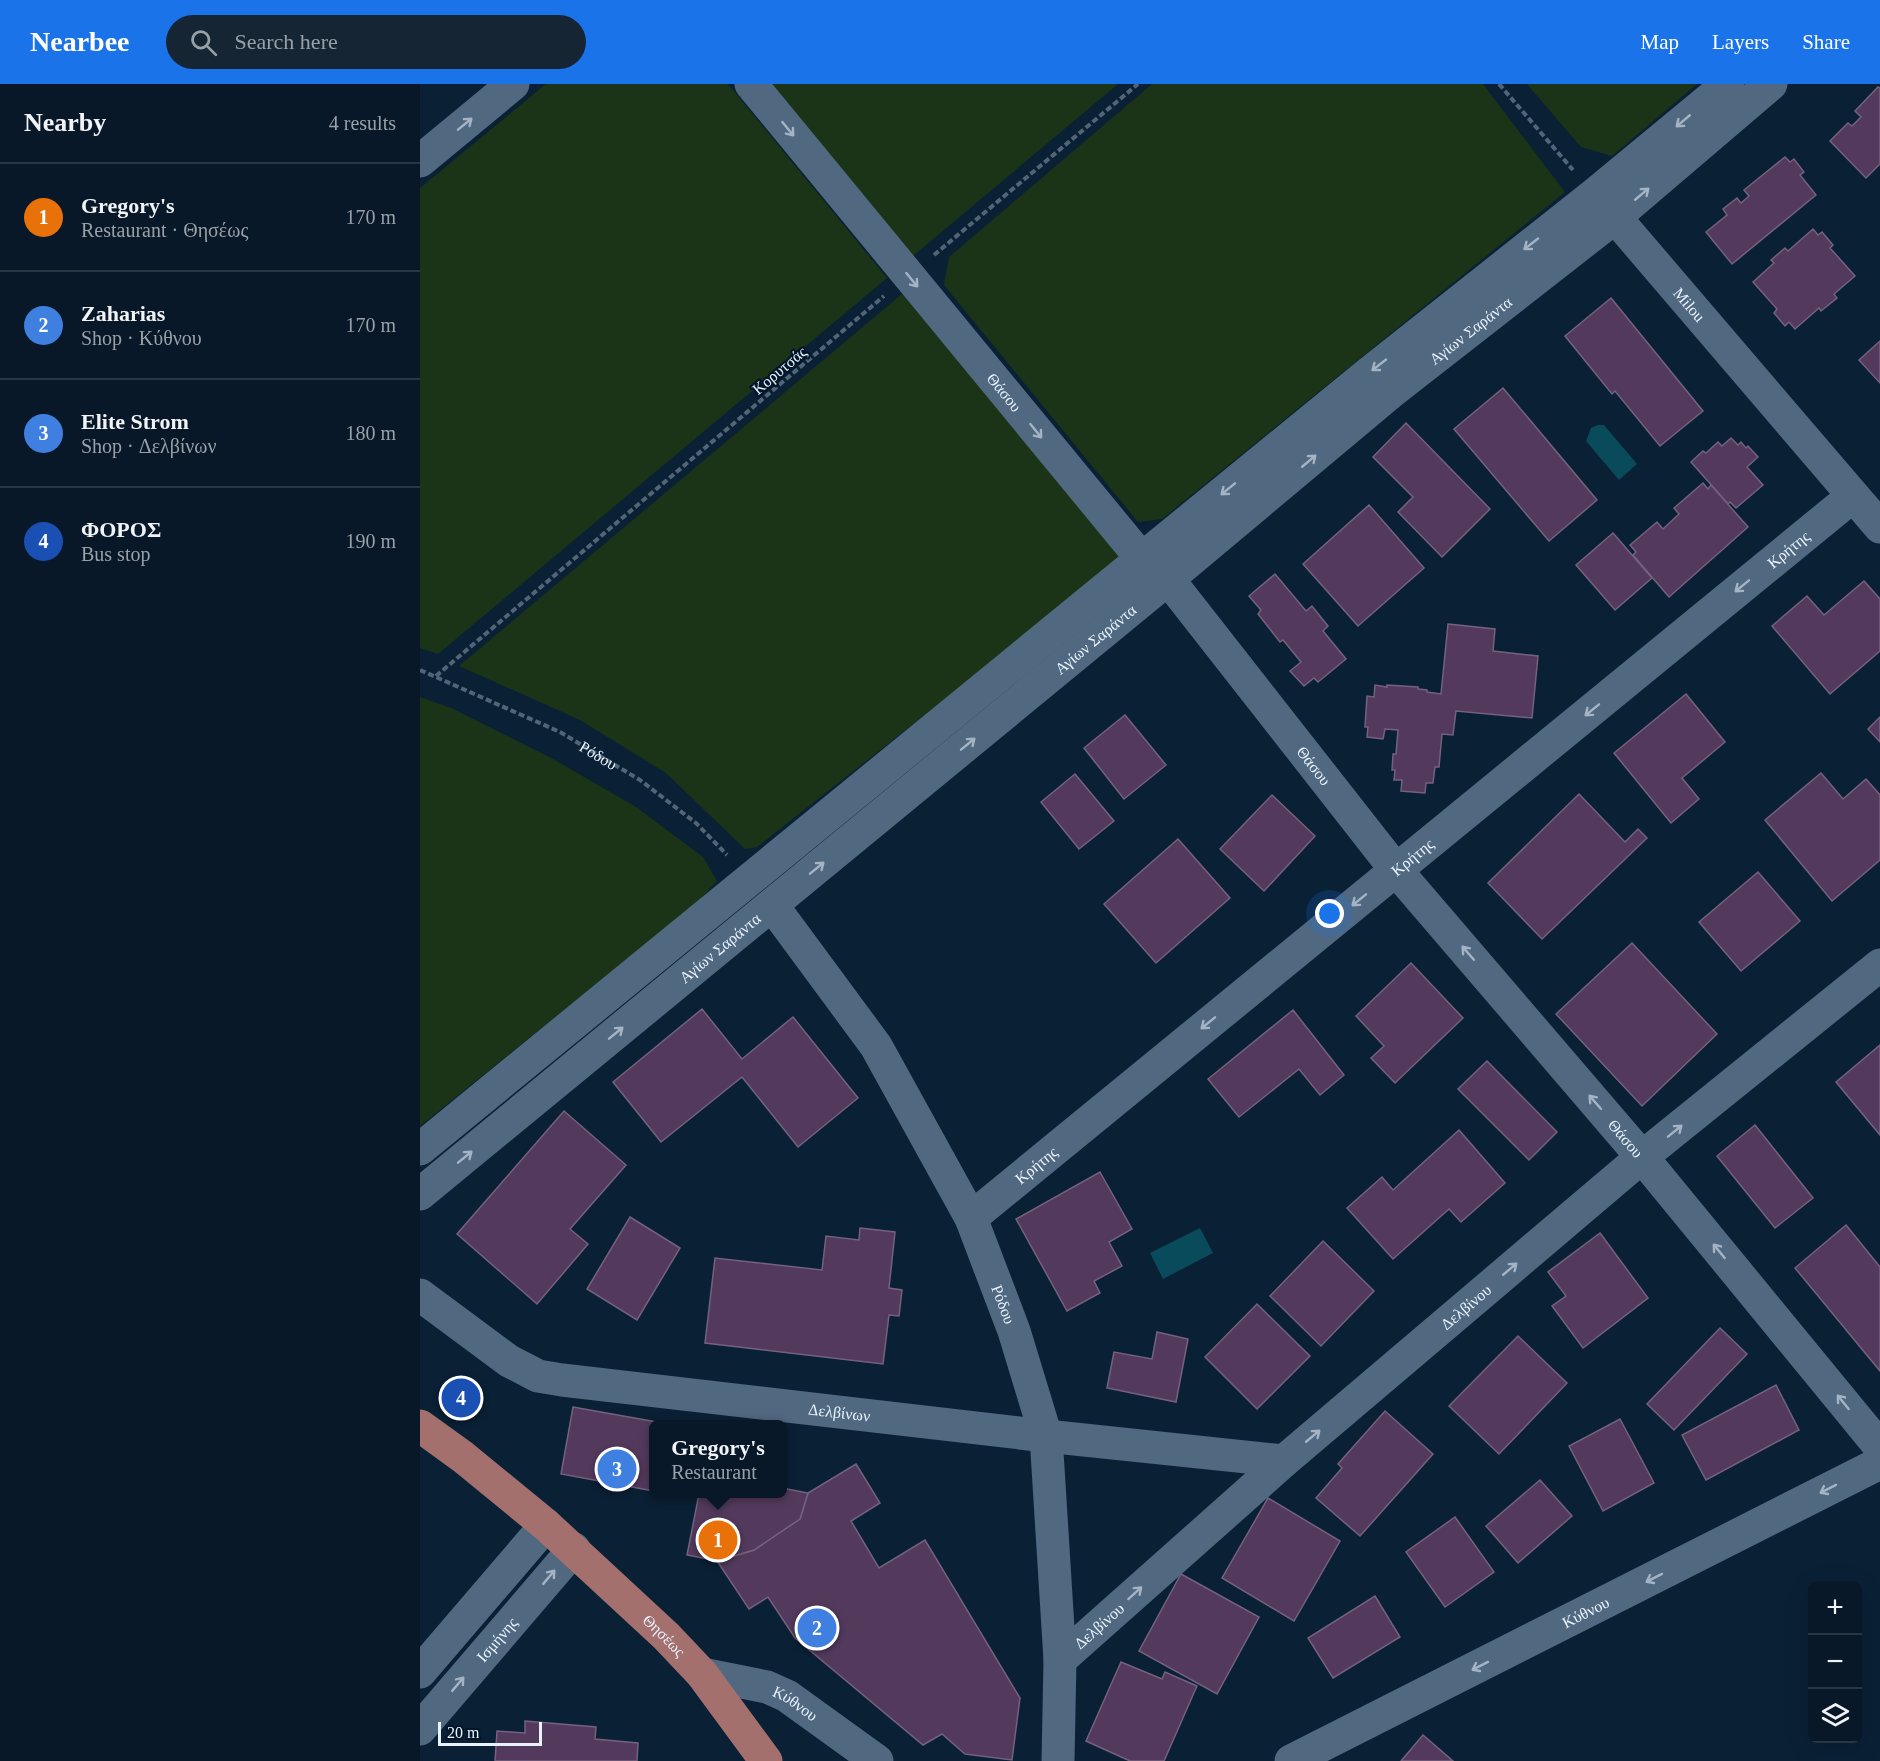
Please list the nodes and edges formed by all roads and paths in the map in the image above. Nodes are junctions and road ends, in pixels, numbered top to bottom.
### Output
1 (513, 84) edge
2 (751, 84) edge
3 (1138, 84) edge
4 (1499, 84) edge
5 (1728, 84) edge
6 (1771, 84) edge
7 (420, 161) edge
8 (1604, 206) junction
9 (908, 276) junction
10 (1853, 496) junction
11 (1880, 527) edge
12 (1142, 559) junction
13 (1168, 579) junction
14 (420, 670) edge
15 (436, 676) junction
16 (1396, 870) junction
17 (750, 880) junction
18 (772, 905) junction
19 (1880, 964) edge
20 (420, 1149) edge
21 (1642, 1157) junction
22 (420, 1194) edge
23 (970, 1218) junction
24 (420, 1296) edge
25 (420, 1426) edge
26 (1046, 1436) junction
27 (1880, 1448) edge
28 (1284, 1461) junction
29 (1880, 1463) edge
30 (546, 1525) junction
31 (574, 1549) junction
32 (1060, 1660) junction
33 (420, 1672) edge
34 (702, 1674) junction
35 (420, 1729) edge
36 (766, 1761) edge
37 (877, 1761) edge
38 (1058, 1761) edge
39 (1291, 1761) edge

7 -> 1 street
2 -> 9 street, Θάσου
3 - 9 path, Κορυτσάς
4 - 8 path
5 -> 8 street, Αγίων Σαράντα
8 -> 6 street, Αγίων Σαράντα
8 - 10 street, Milou
8 -> 12 street, Αγίων Σαράντα
13 -> 8 street, Αγίων Σαράντα
9 -> 12 street, Θάσου
9 - 15 path, Κορυτσάς
10 - 11 street, Milou
10 -> 16 street, Κρήτης
12 - 13 street, Θάσου
12 - 17 street, Αγίων Σαράντα
13 - 16 street, Θάσου
18 -> 13 street, Αγίων Σαράντα
14 - 15 path, Ρόδου
15 - 17 path, Ρόδου
21 -> 16 street, Θάσου
16 -> 23 street, Κρήτης
17 - 20 street, Αγίων Σαράντα
22 -> 18 street, Αγίων Σαράντα
18 - 23 street, Ρόδου
21 -> 19 street, Δελβίνου
27 -> 21 street, Θάσου
28 -> 21 street, Δελβίνου
23 - 26 street, Ρόδου
24 - 26 street, Δελβίνων
25 - 30 main road, Θησέως
26 - 28 street, Δελβίνων
26 - 32 street, Ρόδου
32 -> 28 street, Δελβίνου
29 -> 39 street, Κύθνου
30 - 31 main road, Θησέως
30 - 33 street
31 - 34 main road, Θησέως
35 -> 31 street, Ισμήνης
32 - 38 street, Ρόδου
34 - 36 main road, Θησέως
34 - 37 street, Κύθνου

